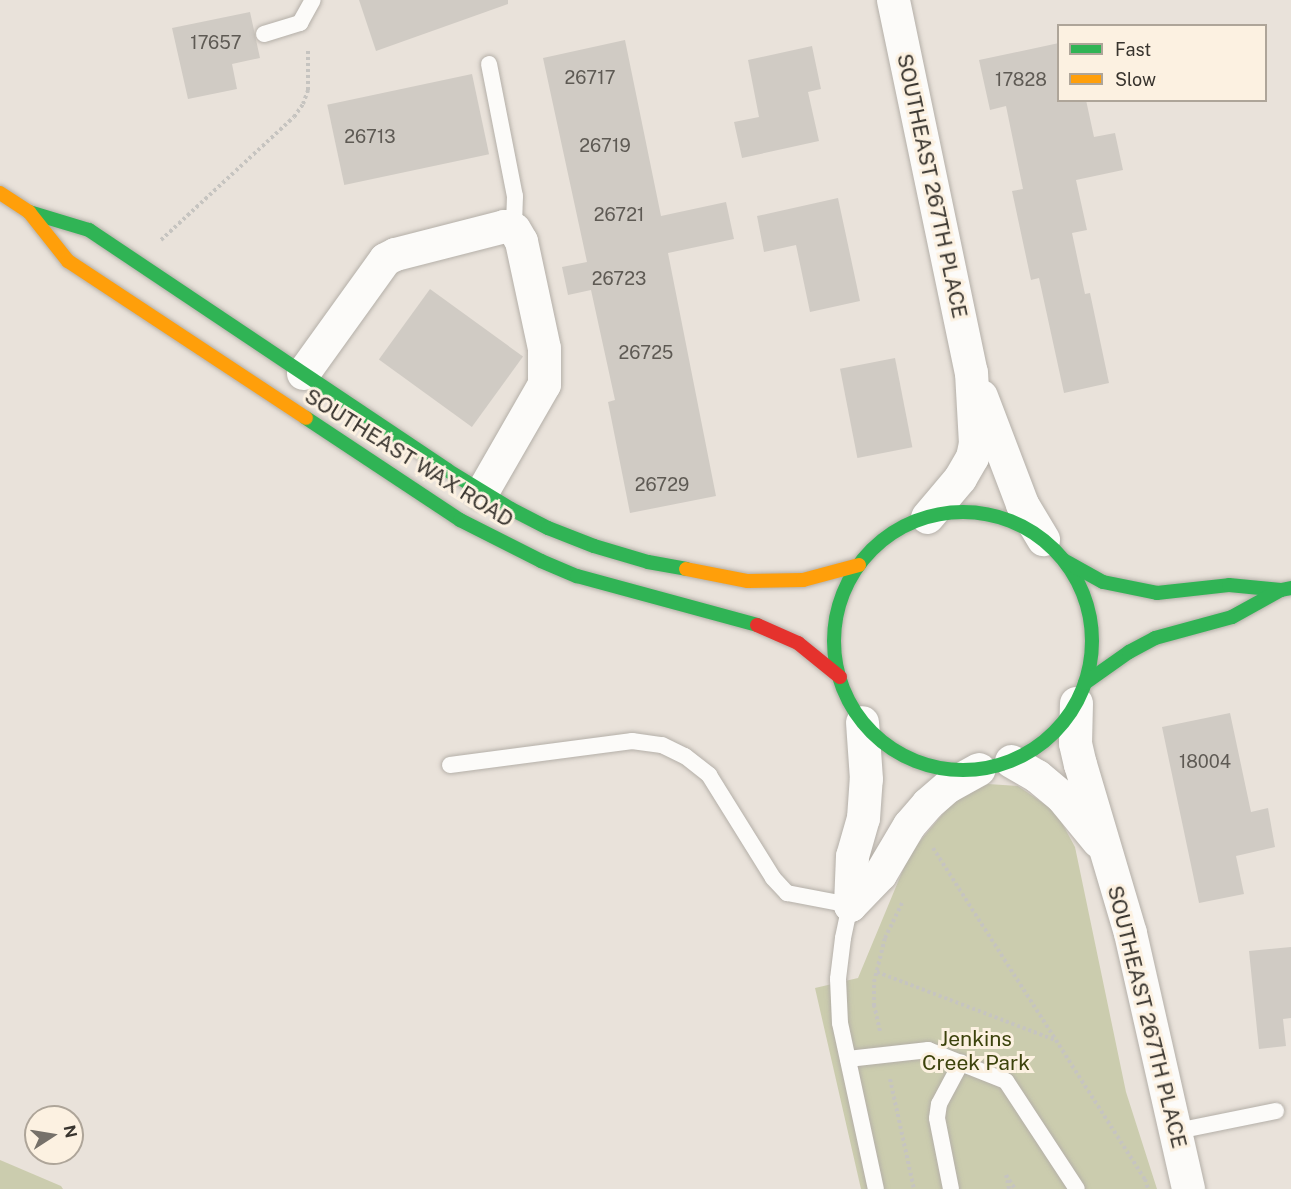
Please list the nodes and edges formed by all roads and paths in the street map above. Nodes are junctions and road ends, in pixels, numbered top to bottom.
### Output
1 (893, 0) edge
2 (311, 6) edge
3 (264, 34) dead end
4 (489, 64) dead end
5 (0, 193) edge
6 (29, 213) junction
7 (514, 229) junction
8 (137, 262) junction
9 (971, 372) junction
10 (303, 373) junction
11 (482, 492) junction
12 (927, 516) junction
13 (1054, 550) junction
14 (859, 565) junction
15 (1286, 589) edge
16 (840, 677) junction
17 (1081, 693) junction
18 (862, 722) junction
19 (1011, 761) junction
20 (450, 765) dead end
21 (979, 769) junction
22 (909, 825) junction
23 (1103, 847) junction
24 (935, 849) junction
25 (930, 859) dead end
26 (906, 897) dead end
27 (850, 905) junction
28 (877, 972) junction
29 (1057, 1040) junction
30 (885, 1054) junction
31 (848, 1059) junction
32 (961, 1063) junction
33 (1276, 1111) dead end
34 (1177, 1131) junction
35 (876, 1189) edge
36 (914, 1189) edge
37 (951, 1189) edge
38 (1009, 1189) edge
39 (1015, 1189) edge
40 (1077, 1189) edge
41 (1148, 1189) edge
42 (1188, 1189) edge

1 - 9 street, SOUTHEAST 267TH PLACE
2 - 3 lane
2 - 8 path
4 - 7 lane
5 - 6 street, SOUTHEAST WAX ROAD
6 - 8 street, SOUTHEAST WAX ROAD
6 - 16 street, SOUTHEAST WAX ROAD
7 - 10 street
7 - 11 street
8 - 10 street, SOUTHEAST WAX ROAD
9 - 12 street, SOUTHEAST 267TH PLACE
9 - 13 street, SOUTHEAST 267TH PLACE
10 - 11 street, SOUTHEAST WAX ROAD
11 - 14 street, SOUTHEAST WAX ROAD
12 - 13 street
12 - 14 street
13 - 15 street
13 - 17 street
14 - 16 street
15 - 17 street
16 - 18 street
17 - 19 street
17 - 23 street, SOUTHEAST 267TH PLACE
18 - 21 street
18 - 27 street
19 - 21 street
19 - 23 street, SOUTHEAST 267TH PLACE
20 - 27 lane
21 - 22 street
22 - 24 path
22 - 27 street
23 - 34 street, SOUTHEAST 267TH PLACE
24 - 25 path
24 - 29 path
26 - 28 path
27 - 31 lane
28 - 29 path
28 - 30 path
29 - 41 path
30 - 31 lane
30 - 32 lane
30 - 36 path
31 - 35 lane
32 - 37 lane
32 - 40 lane
33 - 34 lane
34 - 42 street, SOUTHEAST 267TH PLACE
38 - 39 path

